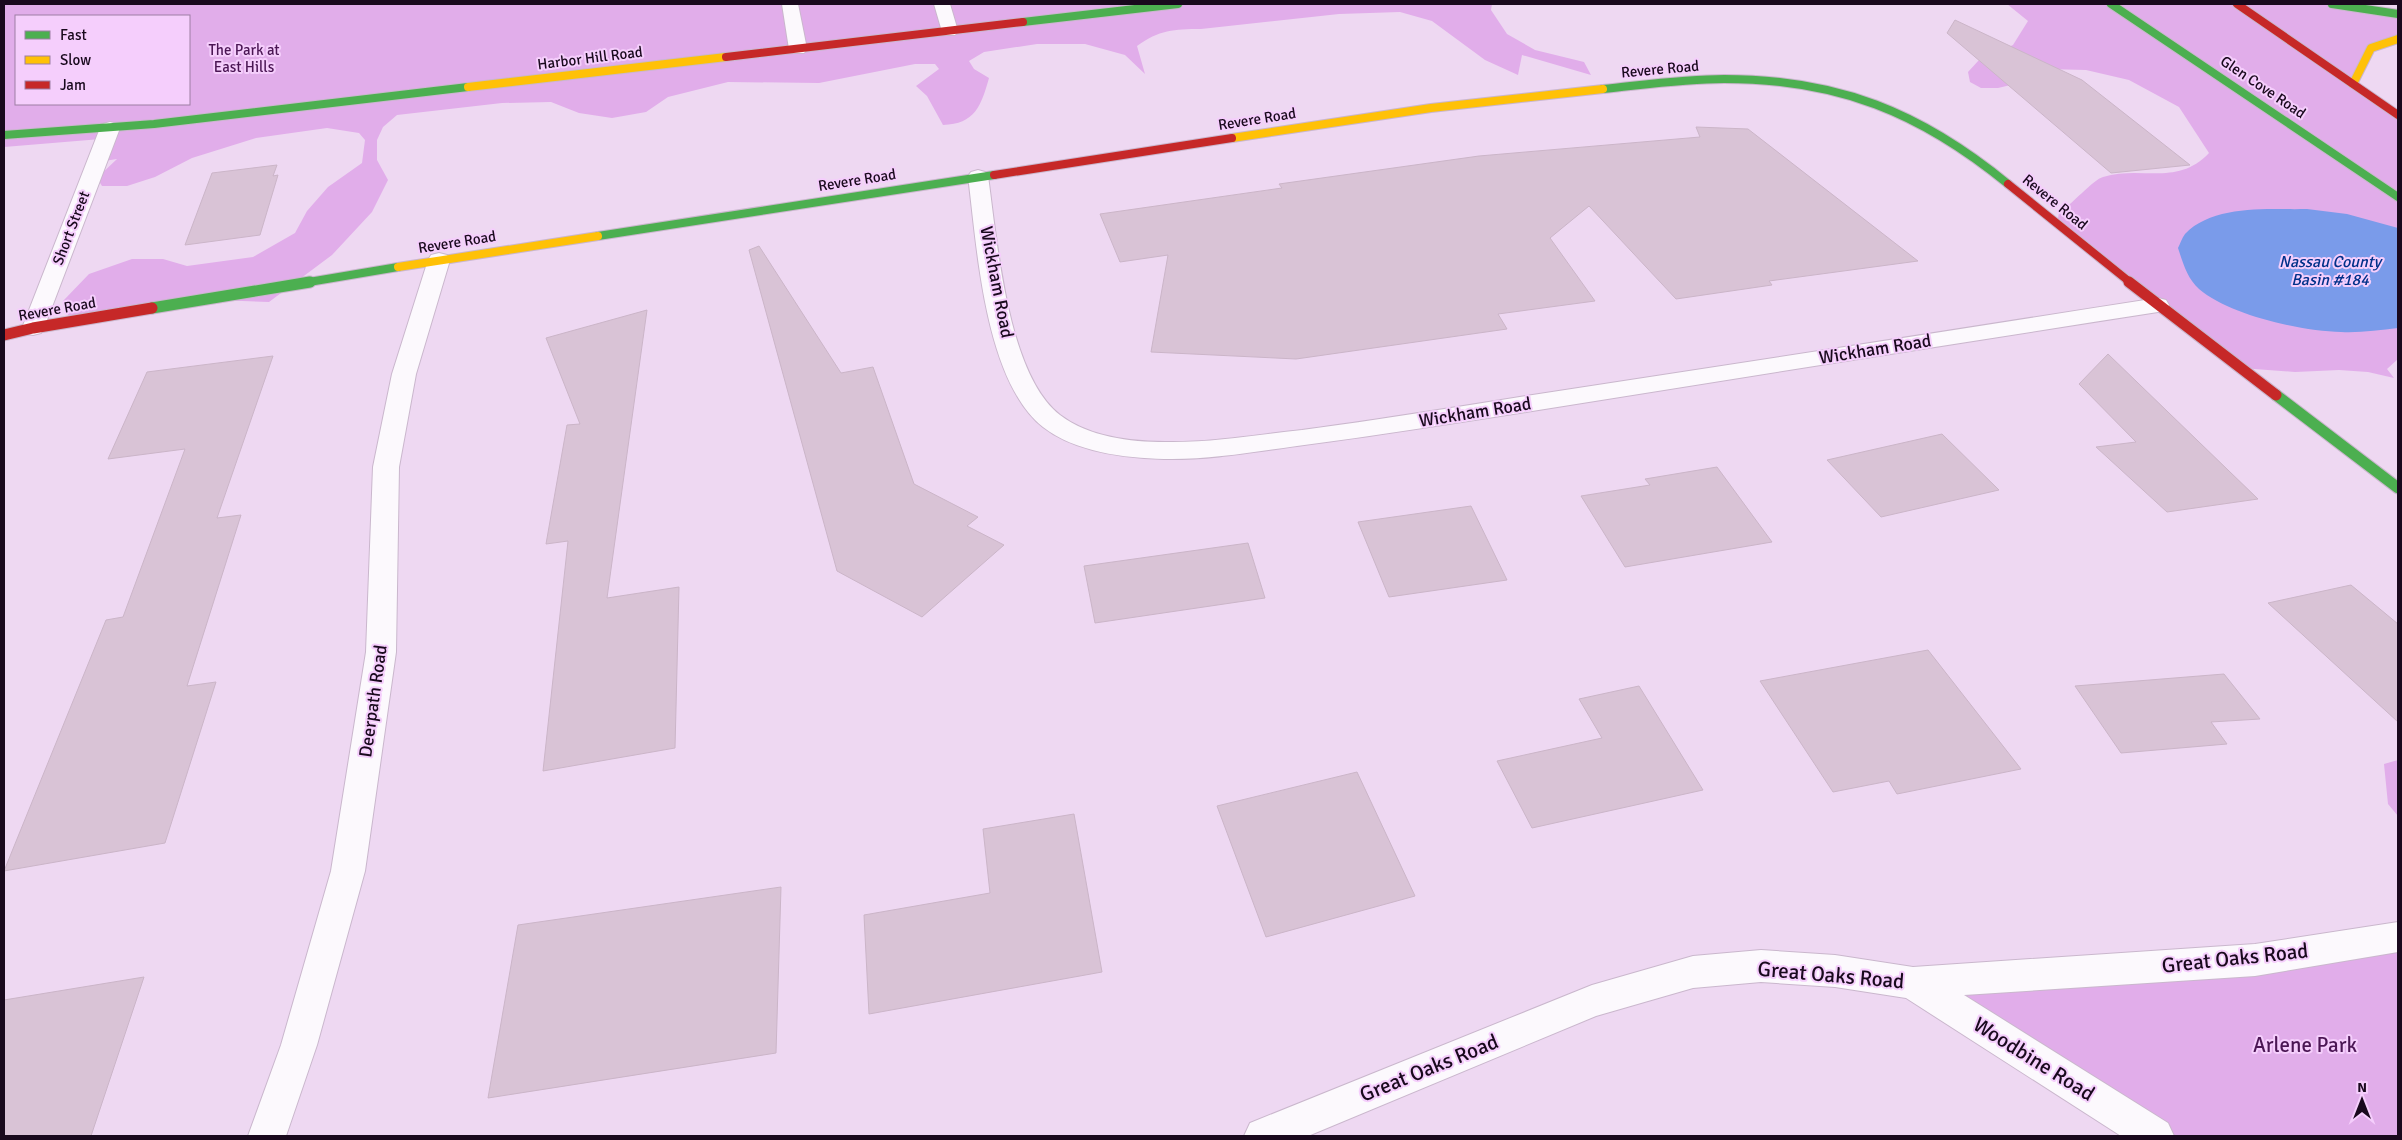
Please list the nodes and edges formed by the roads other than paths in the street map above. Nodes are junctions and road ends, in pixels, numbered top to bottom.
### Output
1 (790, 4) edge
2 (942, 4) edge
3 (1178, 4) edge
4 (2111, 4) edge
5 (2238, 4) edge
6 (2332, 4) edge
7 (2363, 4) edge
8 (2398, 14) edge
9 (949, 31) junction
10 (2398, 39) edge
11 (798, 49) junction
12 (2353, 84) junction
13 (2397, 114) edge
14 (110, 128) junction
15 (4, 135) edge
16 (978, 176) junction
17 (2398, 197) edge
18 (439, 260) junction
19 (2158, 304) junction
20 (33, 328) junction
21 (4, 335) edge
22 (2398, 488) edge
23 (2398, 937) edge
24 (1913, 983) junction
25 (267, 1136) edge
26 (1263, 1136) edge
27 (2155, 1136) edge

1 - 11 street
2 - 9 street
3 - 9 street, Harbor Hill Road
4 - 17 street, Glen Cove Road
5 - 12 street
6 - 8 street
7 - 8 street
9 - 11 street, Harbor Hill Road
10 - 12 street
11 - 14 street, Harbor Hill Road
12 - 13 street
14 - 15 street, Harbor Hill Road
14 - 20 street, Short Street
16 - 18 street, Revere Road
16 - 19 street, Revere Road
16 - 19 street, Wickham Road
18 - 20 street, Revere Road
18 - 25 street, Deerpath Road
19 - 22 street, Revere Road
20 - 21 street, Revere Road
23 - 24 street, Great Oaks Road
24 - 26 street, Great Oaks Road
24 - 27 street, Woodbine Road

